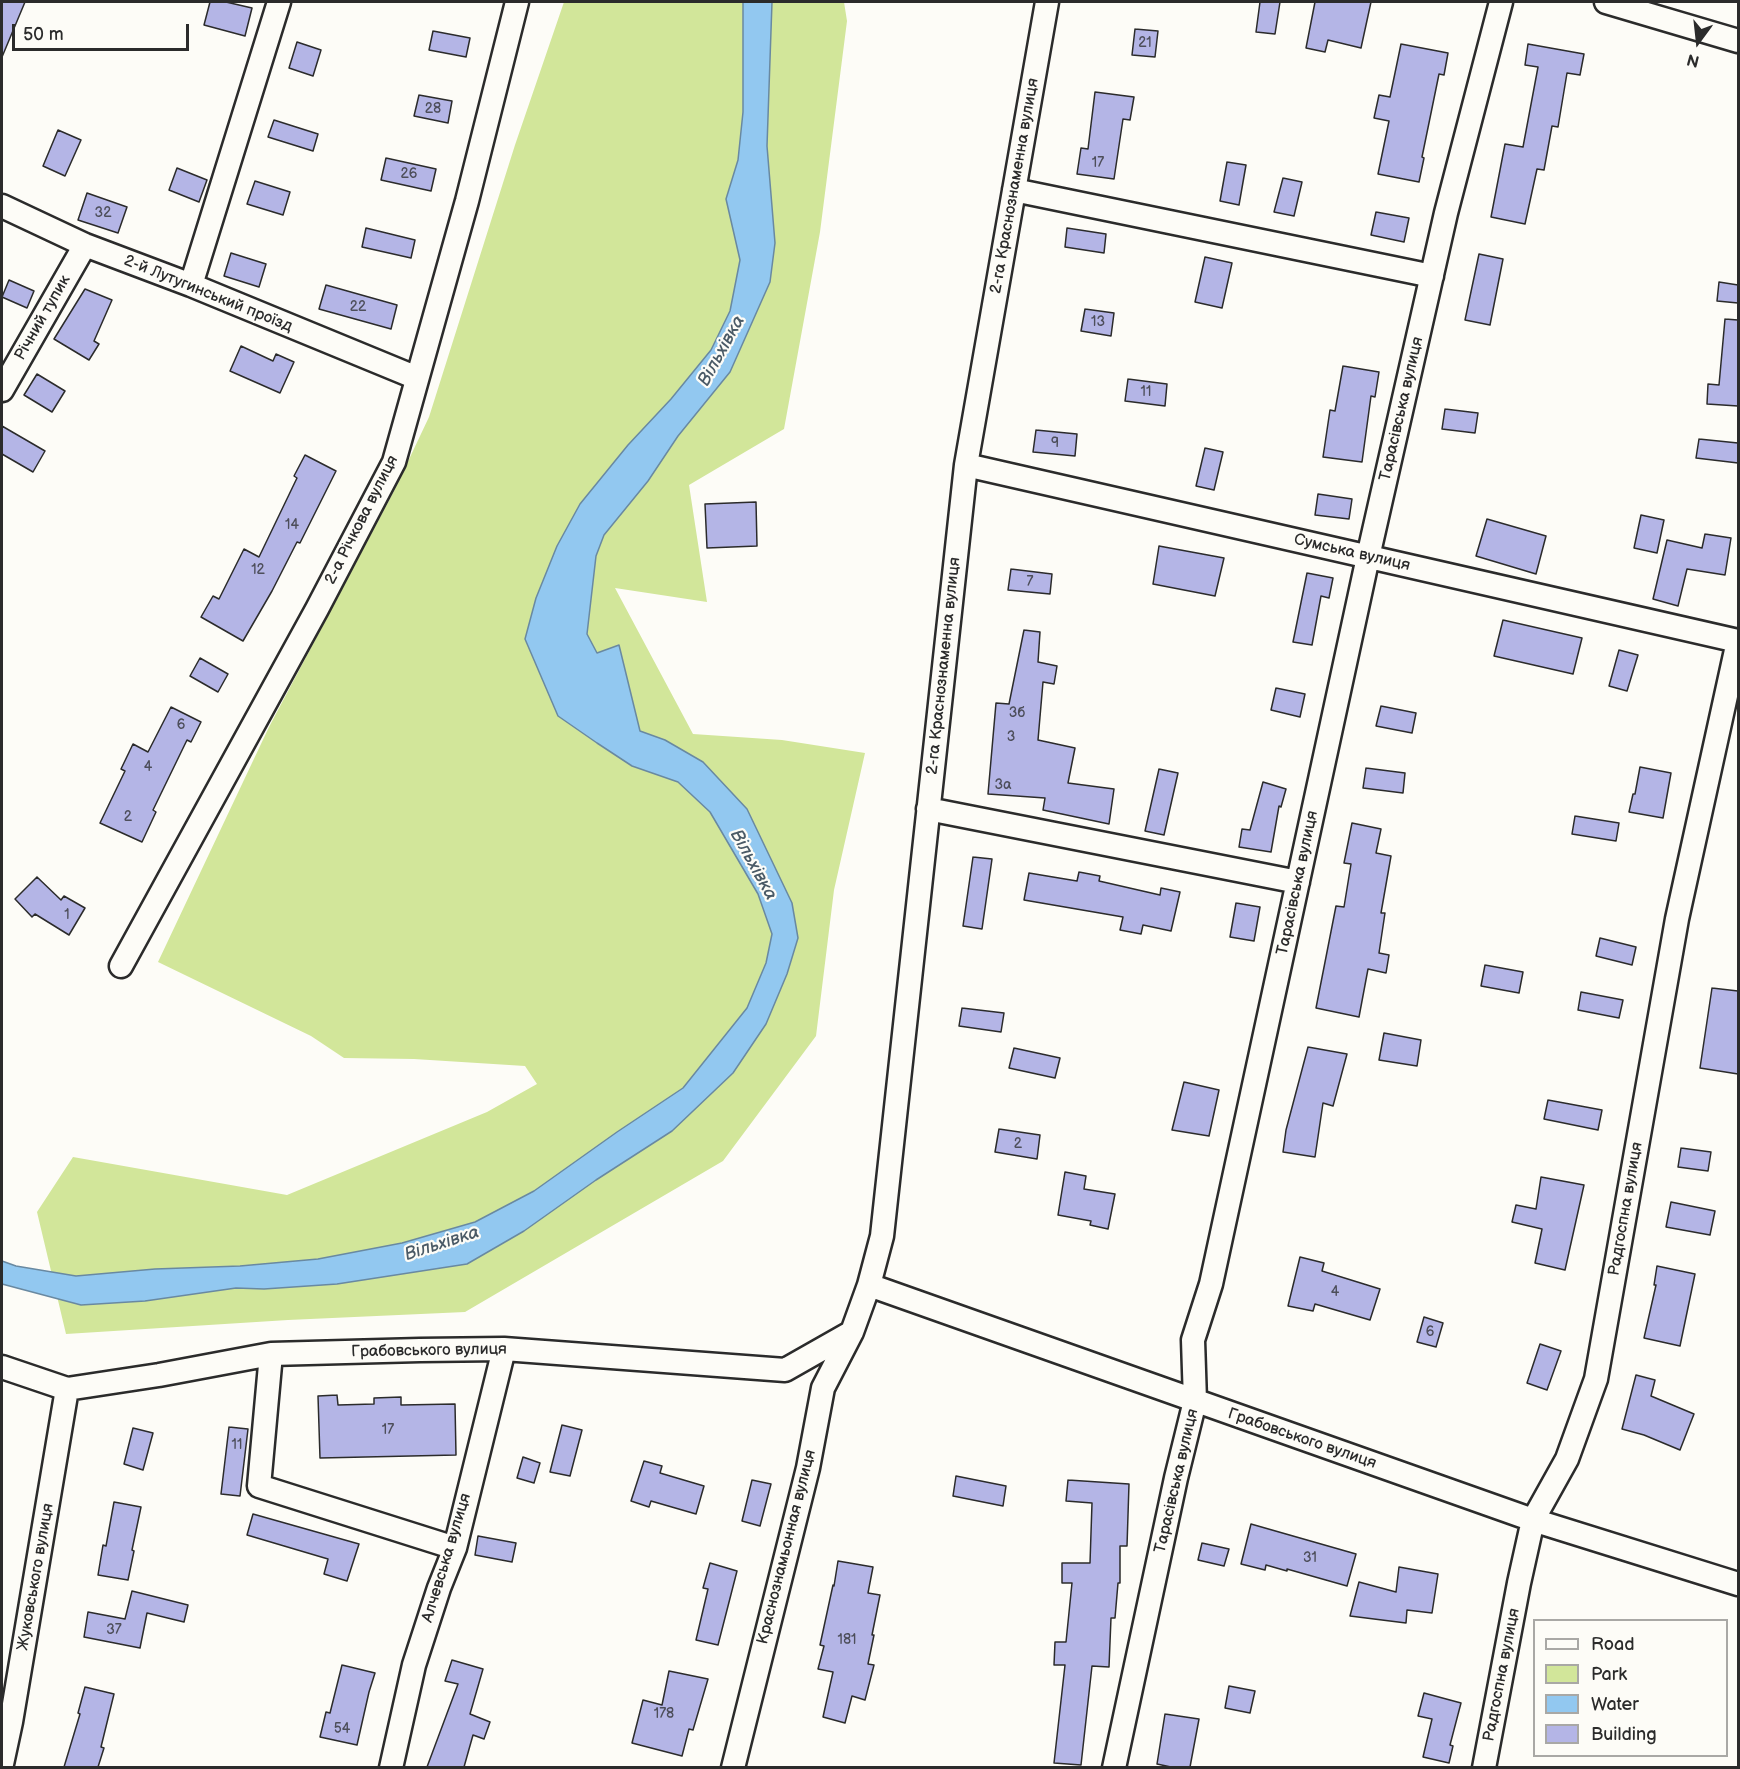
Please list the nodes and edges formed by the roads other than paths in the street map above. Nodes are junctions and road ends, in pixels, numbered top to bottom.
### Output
1 (279, 2) edge
2 (517, 2) edge
3 (1047, 2) edge
4 (1501, 2) edge
5 (1606, 2) edge
6 (1738, 41) edge
7 (1014, 190) junction
8 (2, 206) edge
9 (85, 245) junction
10 (1432, 276) junction
11 (191, 285) junction
12 (417, 378) junction
13 (2, 390) edge
14 (966, 465) junction
15 (1368, 556) junction
16 (1738, 641) edge
17 (928, 809) junction
18 (1298, 882) junction
19 (122, 966) dead end
20 (869, 1285) junction
21 (852, 1332) junction
22 (504, 1349) junction
23 (271, 1354) junction
24 (2, 1367) edge
25 (67, 1389) junction
26 (1195, 1401) junction
27 (1533, 1520) junction
28 (454, 1548) junction
29 (1738, 1584) edge
30 (2, 1764) edge
31 (391, 1767) edge
32 (733, 1767) edge
33 (1114, 1767) edge
34 (1484, 1767) edge

1 - 11 street
2 - 12 street, 2-а Річкова вулиця
3 - 7 street, 2-га Краснознаменна вулиця
4 - 10 street, Тарасівська вулиця
5 - 6 street
7 - 10 street
7 - 14 street, 2-га Краснознаменна вулиця
8 - 9 street, 2-й Лутугинський проїзд
9 - 11 street, 2-й Лутугинський проїзд
9 - 13 street, Річний тупик
10 - 15 street, Тарасівська вулиця
11 - 12 street, 2-й Лутугинський проїзд
12 - 19 street, 2-а Річкова вулиця
14 - 15 street, Сумська вулиця
14 - 17 street, 2-га Краснознаменна вулиця
15 - 16 street, Сумська вулиця
15 - 18 street, Тарасівська вулиця
16 - 27 street, Радгоспна вулиця
17 - 18 street
17 - 20 street, 2-га Краснознаменна вулиця
18 - 26 street, Тарасівська вулиця
20 - 21 street, 2-га Краснознаменна вулиця
20 - 26 street, Грабовського вулиця
21 - 22 street, Грабовського вулиця
21 - 32 street, Краснознамьонная вулиця
22 - 23 street, Грабовського вулиця
22 - 28 street, Алчевська вулиця
23 - 25 street, Грабовського вулиця
23 - 28 street
24 - 25 street, Грабовського вулиця
25 - 30 street, Жуковського вулиця
26 - 27 street, Грабовського вулиця
26 - 33 street, Тарасівська вулиця
27 - 29 street, Грабовського вулиця
27 - 34 street, Радгоспна вулиця
28 - 31 street, Алчевська вулиця

